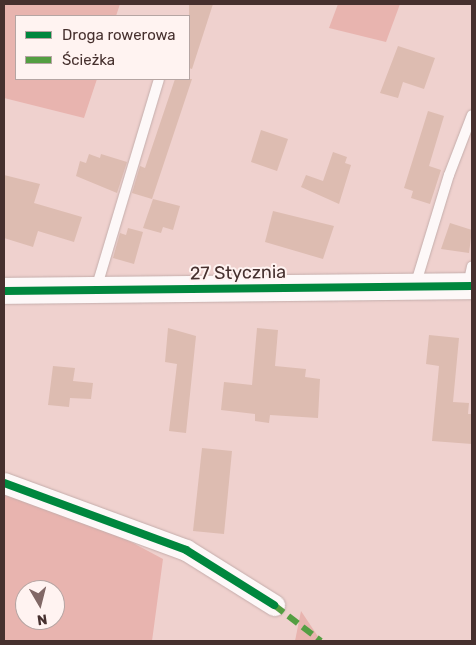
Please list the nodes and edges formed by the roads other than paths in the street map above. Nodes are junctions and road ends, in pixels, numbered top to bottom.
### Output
1 (159, 80) edge
2 (472, 115) edge
3 (471, 279) edge
4 (415, 286) junction
5 (96, 290) junction
6 (4, 291) edge
7 (4, 483) edge
8 (274, 605) dead end

1 - 5 lane
2 - 4 lane
3 - 4 street, 27 Stycznia
4 - 5 street, 27 Stycznia
5 - 6 street, 27 Stycznia
7 - 8 street

